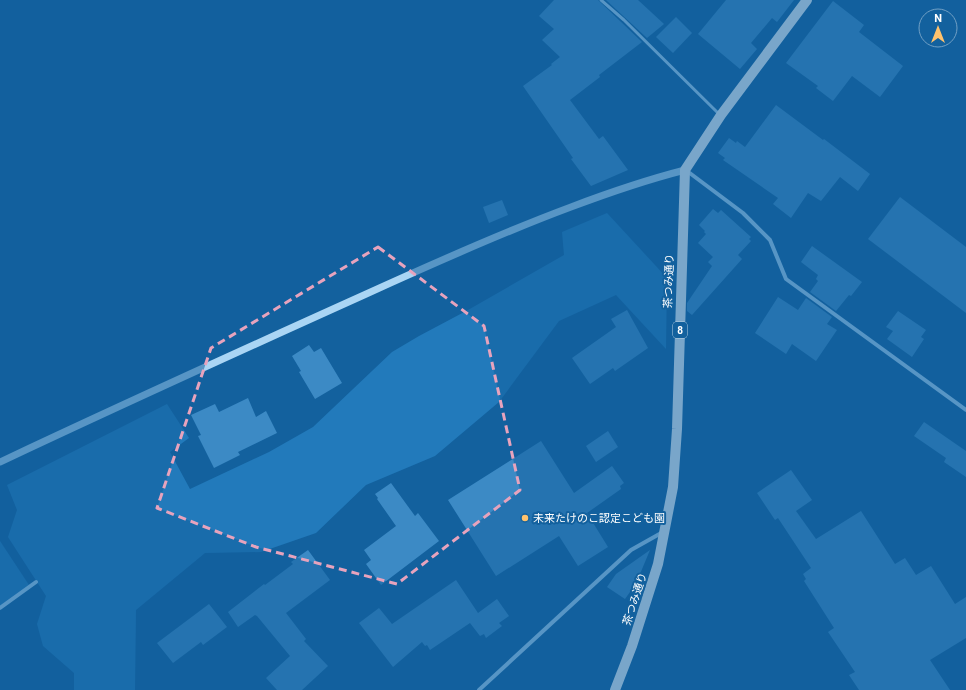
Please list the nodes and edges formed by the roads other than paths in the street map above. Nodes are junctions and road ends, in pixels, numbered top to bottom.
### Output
1 (601, 0) edge
2 (807, 0) edge
3 (721, 115) junction
4 (685, 170) junction
5 (966, 410) edge
6 (0, 462) edge
7 (664, 532) junction
8 (36, 582) dead end
9 (0, 608) edge
10 (479, 690) edge
11 (615, 690) edge

1 - 3 lane
2 - 3 main road
3 - 4 main road
4 - 5 street
4 - 6 street
4 - 7 main road, 茶つみ通り / 8
7 - 10 street
7 - 11 main road, 茶つみ通り / 8
8 - 9 street

